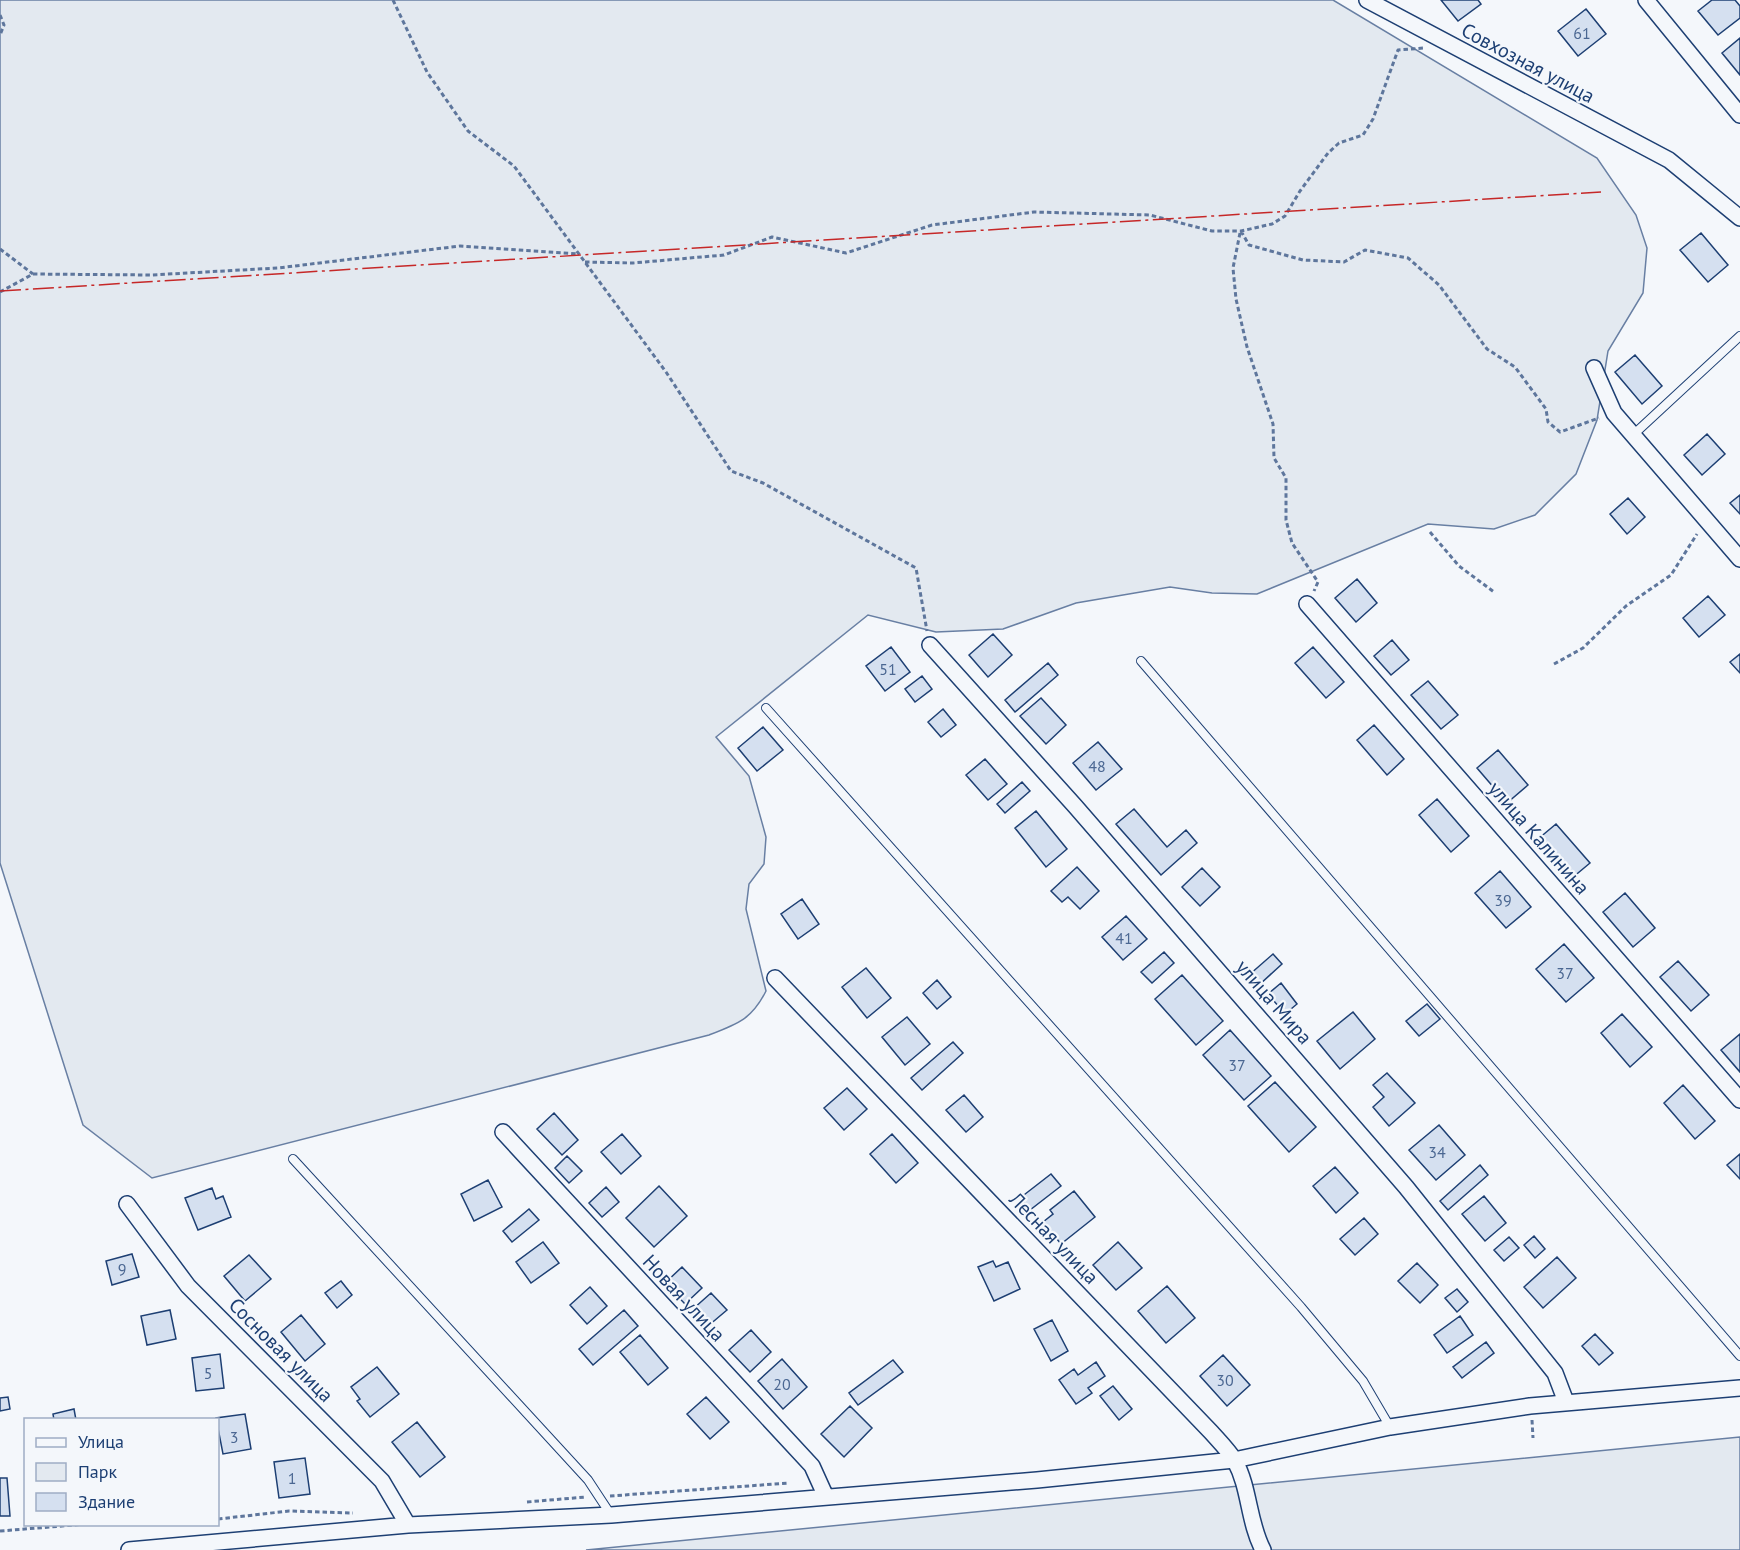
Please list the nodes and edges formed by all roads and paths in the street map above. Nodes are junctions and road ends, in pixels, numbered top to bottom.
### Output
1 (393, 0) edge
2 (1367, 0) edge
3 (1646, 0) edge
4 (0, 15) edge
5 (0, 35) edge
6 (1450, 45) junction
7 (1740, 115) edge
8 (1740, 218) edge
9 (1241, 231) junction
10 (0, 249) edge
11 (579, 254) junction
12 (585, 262) junction
13 (33, 274) junction
14 (0, 292) edge
15 (1740, 336) edge
16 (1594, 368) dead end
17 (1614, 412) junction
18 (1633, 435) junction
19 (1706, 521) junction
20 (1431, 532) dead end
21 (1740, 559) edge
22 (1494, 592) dead end
23 (1307, 604) joint
24 (930, 645) joint
25 (1141, 661) dead end
26 (1554, 664) dead end
27 (766, 708) dead end
28 (775, 978) dead end
29 (1740, 1100) edge
30 (503, 1132) dead end
31 (293, 1159) dead end
32 (127, 1204) dead end
33 (1740, 1356) edge
34 (1740, 1388) edge
35 (1566, 1402) junction
36 (1390, 1427) junction
37 (1234, 1460) junction
38 (797, 1482) dead end
39 (599, 1497) junction
40 (826, 1497) junction
41 (517, 1503) dead end
42 (364, 1514) dead end
43 (611, 1515) junction
44 (219, 1519) edge
45 (408, 1525) junction
46 (62, 1526) edge
47 (0, 1531) edge
48 (129, 1550) edge
49 (1263, 1550) edge

1 - 11 path
2 - 6 street, Совхозная улица
3 - 7 street
4 - 5 path
6 - 8 street, Совхозная улица
6 - 9 path
9 - 12 path
9 - 17 path
9 - 23 path
10 - 13 path
11 - 12 path
11 - 13 path
12 - 24 path
13 - 14 path
15 - 18 lane
16 - 17 street
17 - 18 street
18 - 19 street
19 - 21 street
19 - 26 path
20 - 22 path
23 - 29 street, улица Калинина
24 - 35 street, улица Мира
25 - 33 lane
27 - 36 lane
28 - 37 street, Лесная улица
30 - 40 street, Новая улица
31 - 39 lane
32 - 45 street, Сосновая улица
34 - 35 street
35 - 36 street
36 - 37 street
37 - 40 street
37 - 49 street, Лесная улица
38 - 39 path
39 - 41 path
39 - 43 lane
40 - 43 street
42 - 44 path
43 - 45 street
45 - 48 street
46 - 47 path

